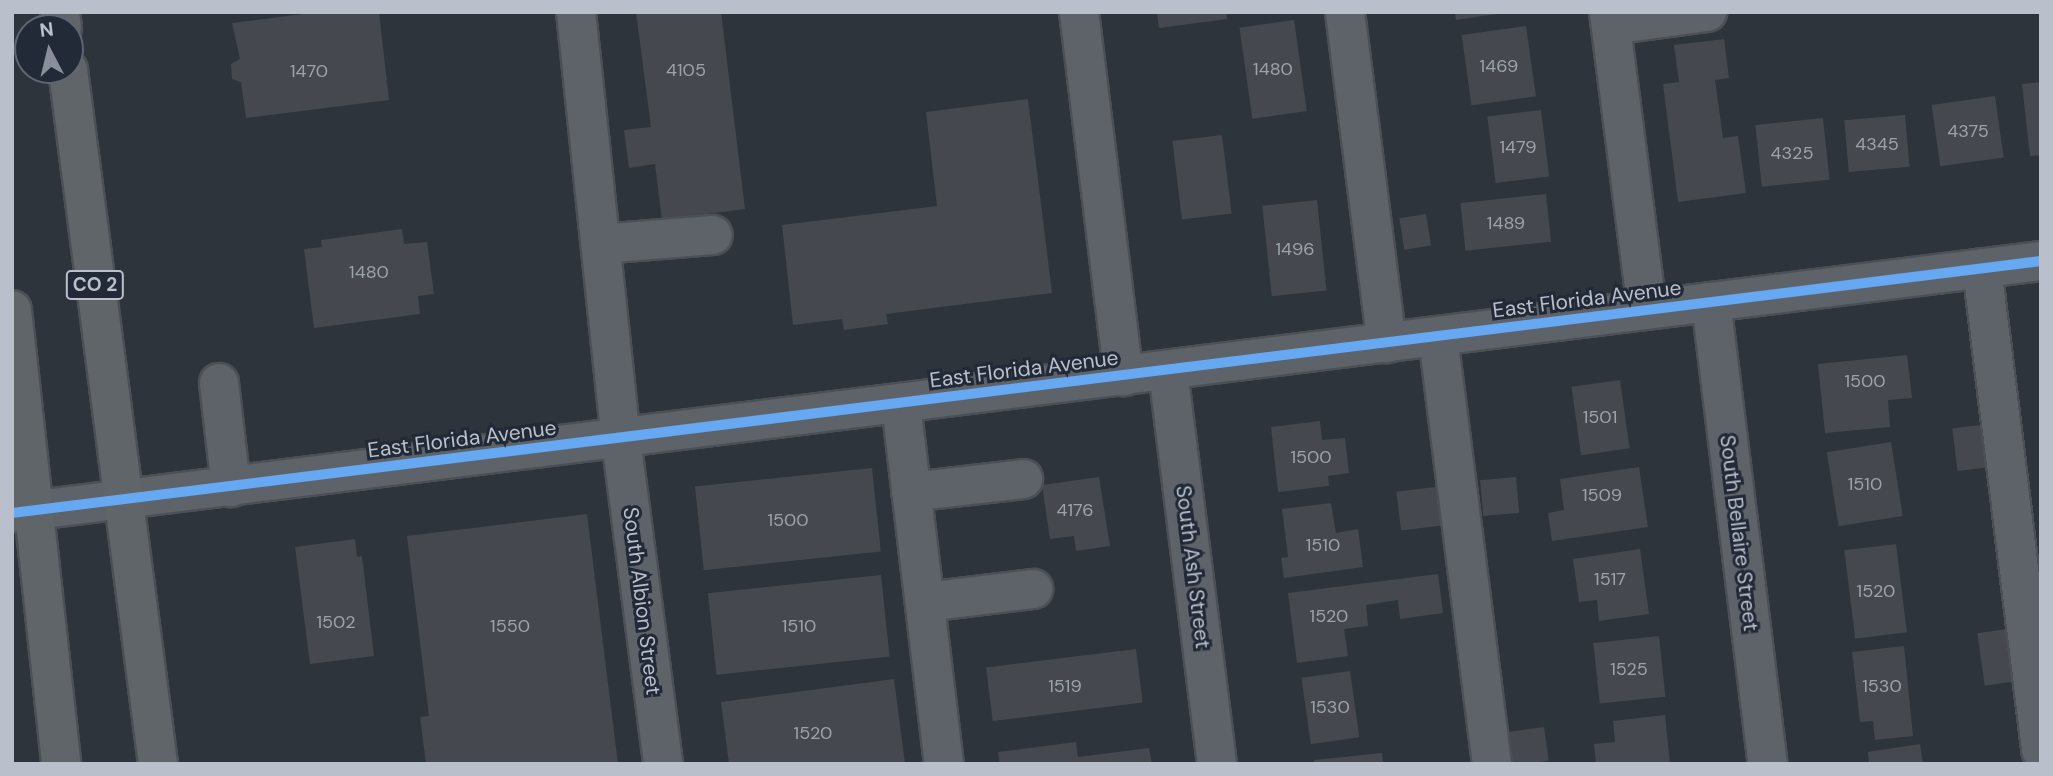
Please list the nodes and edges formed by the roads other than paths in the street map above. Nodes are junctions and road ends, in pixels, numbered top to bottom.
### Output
1 (576, 12) edge
2 (1079, 12) edge
3 (1345, 12) edge
4 (1707, 12) edge
5 (1610, 18) edge
6 (70, 84) edge
7 (713, 235) dead end
8 (601, 244) junction
9 (2041, 261) edge
10 (1982, 268) junction
11 (1711, 302) junction
12 (12, 310) edge
13 (1647, 310) junction
14 (1438, 337) junction
15 (1387, 343) junction
16 (1168, 371) junction
17 (1124, 376) junction
18 (219, 383) dead end
19 (901, 404) junction
20 (621, 439) junction
21 (1023, 479) dead end
22 (231, 487) junction
23 (911, 492) junction
24 (123, 500) junction
25 (22, 512) edge
26 (1033, 589) dead end
27 (925, 602) junction
28 (2041, 750) edge
29 (61, 764) edge
30 (158, 764) edge
31 (663, 764) edge
32 (944, 764) edge
33 (1217, 764) edge
34 (1492, 764) edge
35 (1768, 764) edge

1 - 8 street, South Albion Street
2 - 17 street
3 - 15 street
4 - 5 street
5 - 13 street
6 - 24 main road, CO 2
7 - 8 street
8 - 20 street, South Albion Street
9 - 10 street, East Florida Avenue
10 - 11 street, East Florida Avenue
10 - 28 street
11 - 13 street, East Florida Avenue
11 - 35 street, South Bellaire Street
12 - 25 main road
13 - 14 street, East Florida Avenue
14 - 15 street, East Florida Avenue
14 - 34 street
15 - 16 street, East Florida Avenue
16 - 17 street, East Florida Avenue
16 - 33 street, South Ash Street
17 - 19 street, East Florida Avenue
18 - 22 street
19 - 20 street, East Florida Avenue
19 - 23 street
20 - 22 street, East Florida Avenue
20 - 31 street, South Albion Street
21 - 23 street
22 - 24 street, East Florida Avenue
23 - 27 street
24 - 25 street, East Florida Avenue
24 - 30 main road, CO 2
25 - 29 main road
26 - 27 street
27 - 32 street

